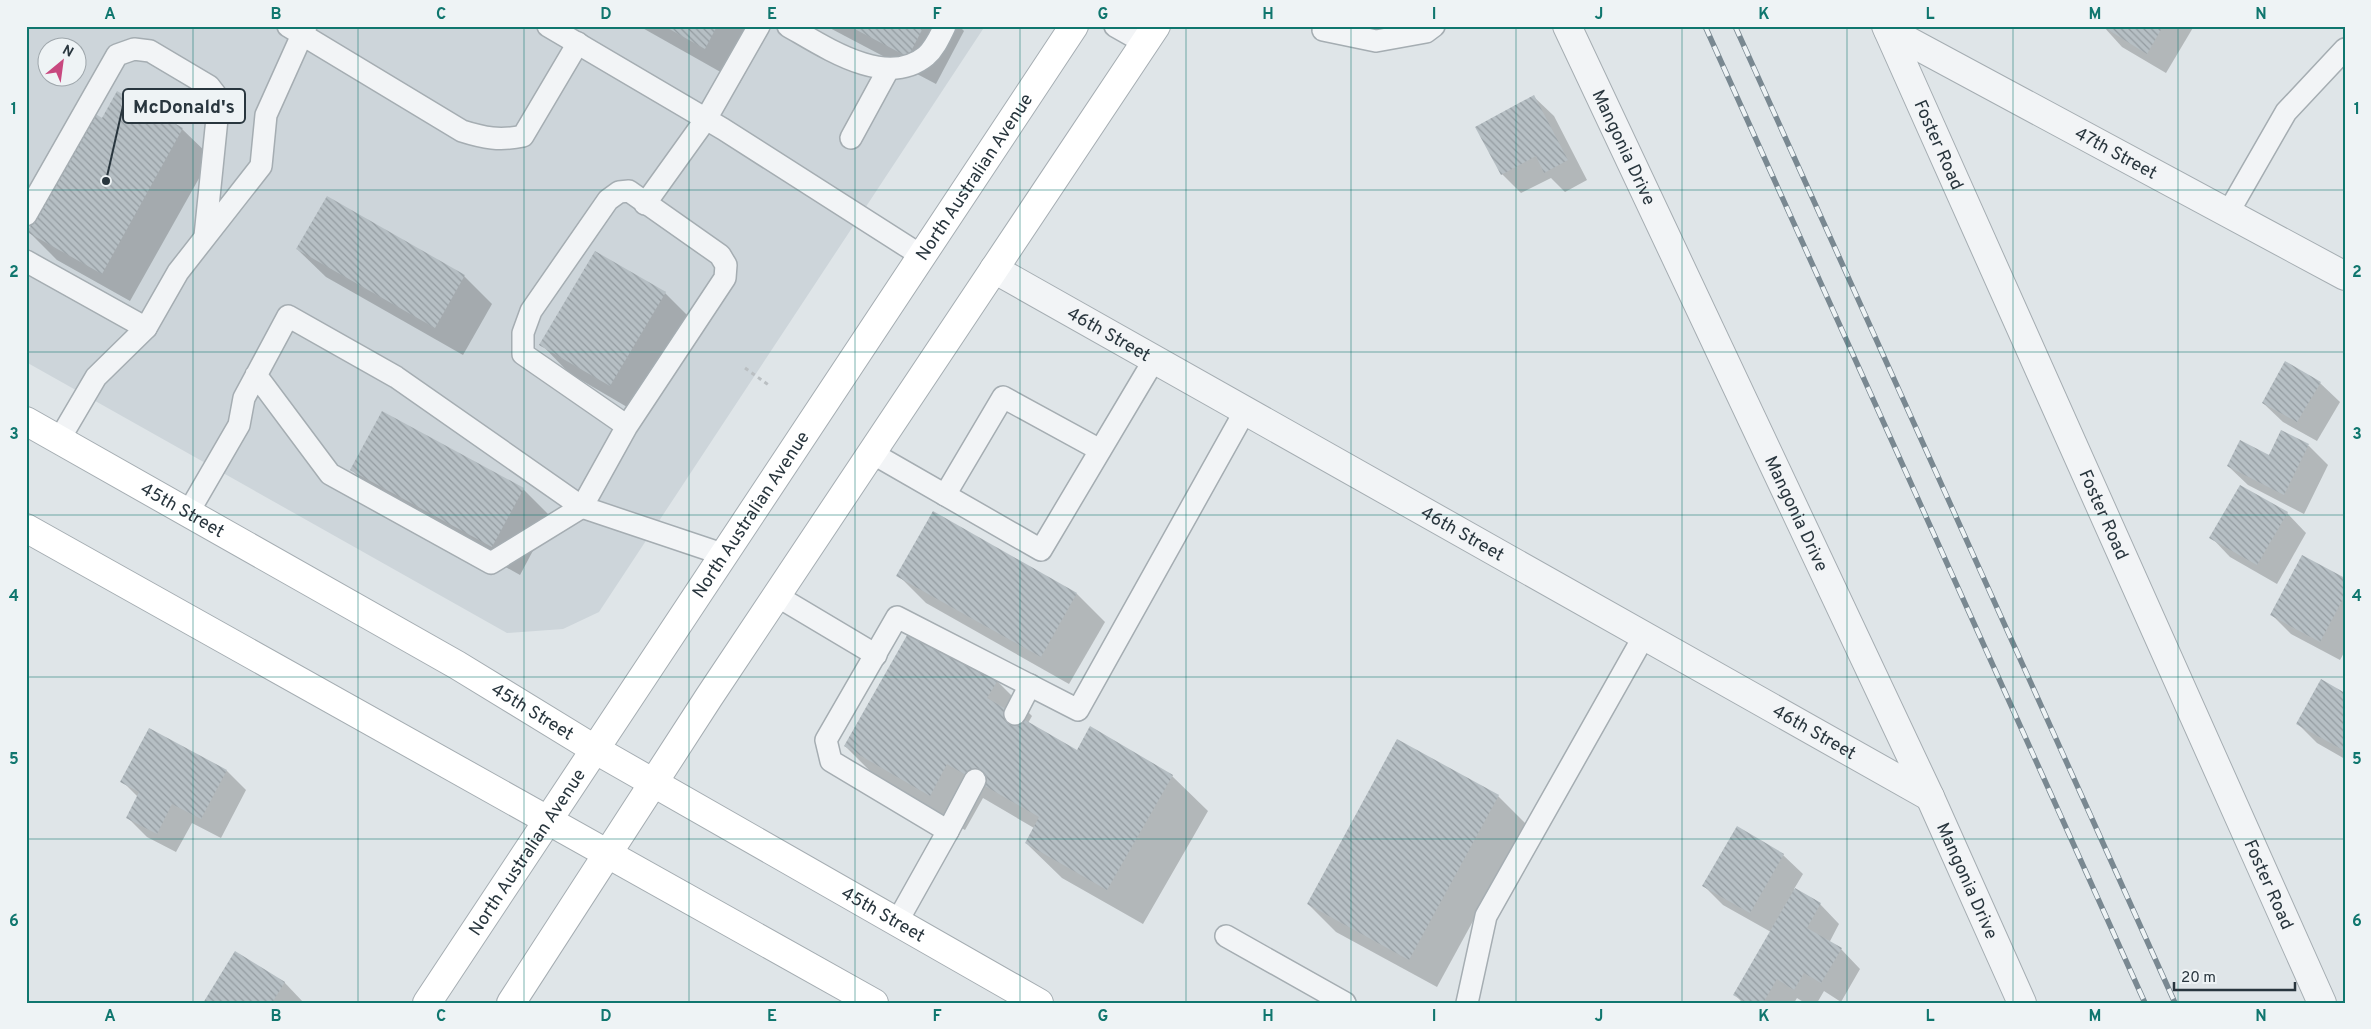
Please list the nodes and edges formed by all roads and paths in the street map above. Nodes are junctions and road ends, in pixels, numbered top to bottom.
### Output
1 (548, 26) edge
2 (759, 26) edge
3 (788, 26) edge
4 (945, 26) edge
5 (1074, 26) edge
6 (1114, 26) edge
7 (1434, 26) edge
8 (1567, 26) edge
9 (1887, 28) edge
10 (299, 29) edge
11 (1323, 30) dead end
12 (1150, 35) edge
13 (578, 43) junction
14 (2345, 49) edge
15 (888, 70) junction
16 (706, 119) junction
17 (851, 138) dead end
18 (645, 204) junction
19 (2228, 213) junction
20 (26, 215) edge
21 (205, 237) junction
22 (922, 256) junction
23 (26, 261) edge
24 (994, 269) junction
25 (2345, 276) edge
26 (146, 328) junction
27 (1154, 360) junction
28 (745, 368) dead end
29 (256, 375) junction
30 (770, 386) dead end
31 (1244, 411) junction
32 (26, 421) edge
33 (627, 426) junction
34 (59, 440) junction
35 (1100, 450) junction
36 (872, 453) junction
37 (945, 495) junction
38 (582, 506) junction
39 (188, 513) junction
40 (26, 528) edge
41 (725, 556) junction
42 (777, 596) junction
43 (1644, 636) junction
44 (876, 655) junction
45 (1030, 685) junction
46 (1015, 714) dead end
47 (596, 750) junction
48 (974, 780) dead end
49 (653, 782) junction
50 (1930, 797) junction
51 (549, 820) junction
52 (948, 831) junction
53 (607, 852) junction
54 (897, 922) junction
55 (1226, 936) dead end
56 (427, 1003) edge
57 (510, 1003) edge
58 (874, 1003) edge
59 (1040, 1003) edge
60 (1345, 1003) edge
61 (1467, 1003) edge
62 (2022, 1003) edge
63 (2322, 1003) edge

1 - 13 lane
2 - 16 lane
3 - 15 lane
4 - 15 lane
5 - 22 main road, North Australian Avenue
6 - 12 lane
7 - 11 lane
8 - 50 street, Mangonia Drive
9 - 19 street, 47th Street
9 - 63 street, Foster Road
10 - 13 lane
10 - 21 lane
12 - 24 main road
13 - 16 lane
14 - 19 lane
15 - 17 lane
16 - 18 lane
16 - 22 lane
18 - 33 lane
18 - 33 lane
19 - 25 street, 47th Street
20 - 21 lane
21 - 26 lane
22 - 41 main road, North Australian Avenue
23 - 26 lane
24 - 27 street, 46th Street
24 - 36 main road
26 - 34 lane
27 - 31 street, 46th Street
27 - 35 lane
28 - 30 path
29 - 38 lane
29 - 38 lane
29 - 39 lane
31 - 43 street, 46th Street
31 - 45 lane
32 - 34 main road, 45th Street
33 - 38 lane
34 - 39 main road, 45th Street
35 - 37 lane
35 - 37 lane
36 - 37 lane
36 - 42 main road
38 - 41 lane
39 - 47 main road, 45th Street
40 - 51 main road
41 - 47 main road, North Australian Avenue
42 - 44 lane
42 - 49 main road
43 - 50 street, 46th Street
43 - 61 lane
44 - 45 lane
44 - 52 lane
45 - 46 lane
47 - 49 main road, 45th Street
47 - 51 main road, North Australian Avenue
48 - 52 lane
49 - 53 main road
49 - 54 main road, 45th Street
50 - 62 street, Mangonia Drive
51 - 53 main road
51 - 56 main road, North Australian Avenue
52 - 54 lane
53 - 57 main road
53 - 58 main road
54 - 59 main road, 45th Street
55 - 60 lane

